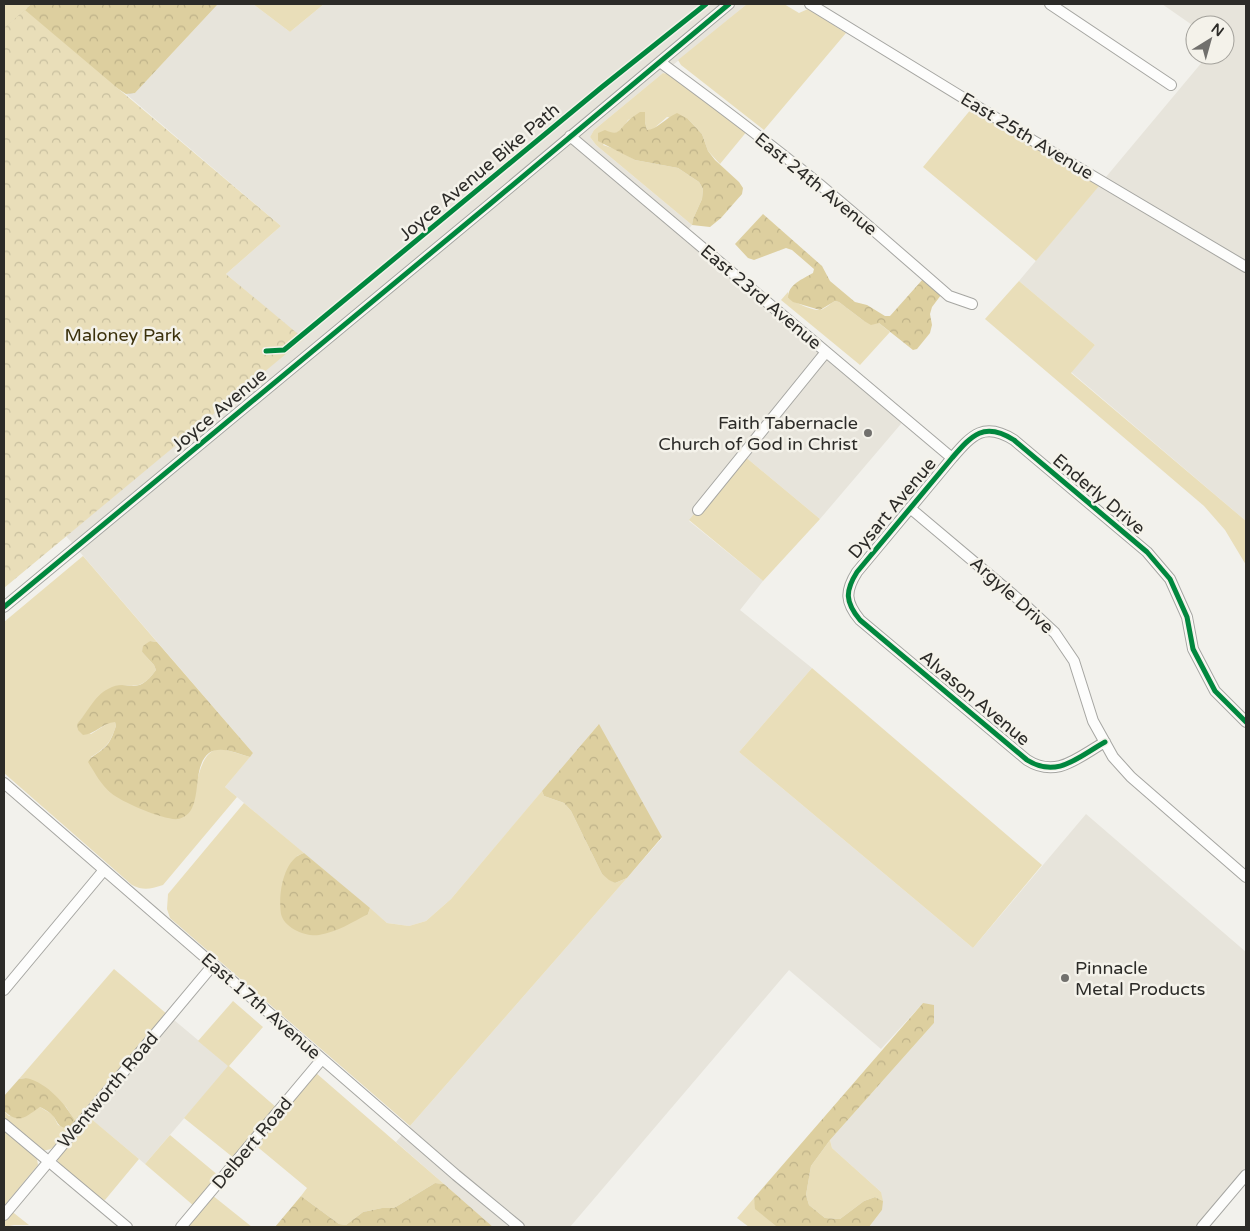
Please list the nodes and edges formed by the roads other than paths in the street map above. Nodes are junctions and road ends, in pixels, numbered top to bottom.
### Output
1 (729, 4) edge
2 (810, 4) edge
3 (1050, 4) edge
4 (660, 62) junction
5 (1172, 85) dead end
6 (570, 136) junction
7 (1246, 267) edge
8 (972, 304) dead end
9 (826, 352) junction
10 (966, 442) joint
11 (952, 458) junction
12 (910, 508) junction
13 (698, 510) dead end
14 (848, 595) joint
15 (4, 607) edge
16 (1246, 722) edge
17 (1105, 742) junction
18 (4, 783) edge
19 (104, 870) junction
20 (1246, 877) edge
21 (213, 965) junction
22 (4, 990) edge
23 (322, 1060) junction
24 (4, 1124) edge
25 (48, 1161) junction
26 (1246, 1175) edge
27 (4, 1215) edge
28 (127, 1227) edge
29 (182, 1227) edge
30 (519, 1227) edge
31 (1202, 1227) edge

1 - 4 street, Joyce Avenue
2 - 7 street, East 25th Avenue
3 - 5 street
4 - 6 street, Joyce Avenue
4 - 8 street, East 24th Avenue
6 - 9 street, East 23rd Avenue
6 - 15 street, Joyce Avenue
9 - 11 street, East 23rd Avenue
9 - 13 street
10 - 11 street, Dysart Avenue
10 - 16 street, Enderly Drive
11 - 12 street, Dysart Avenue
12 - 14 street, Dysart Avenue
12 - 17 street, Argyle Drive
14 - 17 street, Alvason Avenue
17 - 20 street, Argyle Drive
18 - 19 street, East 17th Avenue
19 - 21 street, East 17th Avenue
19 - 22 street
21 - 23 street, East 17th Avenue
21 - 25 street, Wentworth Road
23 - 29 street, Delbert Road
23 - 30 street, East 17th Avenue
24 - 25 street
25 - 27 street, Wentworth Road
25 - 28 street
26 - 31 street

